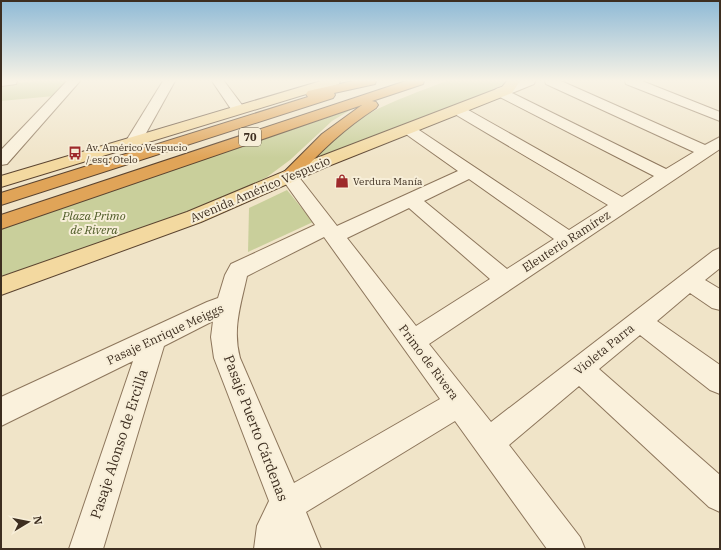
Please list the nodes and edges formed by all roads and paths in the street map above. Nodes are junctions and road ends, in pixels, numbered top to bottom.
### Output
1 (50, 107) edge
2 (154, 107) edge
3 (246, 107) edge
4 (259, 107) edge
5 (291, 107) edge
6 (342, 107) edge
7 (370, 107) edge
8 (465, 107) edge
9 (541, 107) edge
10 (615, 107) edge
11 (694, 107) edge
12 (238, 109) joint
13 (458, 110) junction
14 (720, 117) edge
15 (205, 119) junction
16 (179, 127) junction
17 (408, 128) junction
18 (134, 141) junction
19 (713, 146) edge
20 (1, 160) edge
21 (470, 172) junction
22 (289, 176) junction
23 (667, 176) junction
24 (1, 182) edge
25 (1, 194) edge
26 (1, 199) edge
27 (411, 200) junction
28 (622, 206) junction
29 (1, 222) edge
30 (331, 231) junction
31 (569, 240) junction
32 (720, 256) edge
33 (506, 280) junction
34 (689, 281) junction
35 (1, 286) edge
36 (720, 301) edge
37 (229, 305) junction
38 (639, 321) junction
39 (153, 339) junction
40 (413, 341) junction
41 (580, 369) junction
42 (720, 381) edge
43 (459, 403) junction
44 (1, 412) edge
45 (488, 443) junction
46 (720, 496) edge
47 (286, 506) junction
48 (86, 549) edge
49 (271, 549) edge
50 (304, 549) edge
51 (568, 549) edge

1 - 20 street
2 - 18 street
3 - 12 main road
4 - 15 highway
5 - 26 highway, 70
6 - 29 highway, 70
7 - 22 highway
8 - 13 main road, Avenida Américo Vespucio
9 - 23 street
10 - 19 street
11 - 14 street
12 - 15 main road
13 - 17 main road, Avenida Américo Vespucio
13 - 28 street
15 - 16 main road
16 - 18 main road
16 - 25 highway
17 - 21 street
17 - 22 main road, Avenida Américo Vespucio
18 - 24 main road
19 - 23 street, Eleuterio Ramírez
21 - 27 street, Pasaje Enrique Meiggs
21 - 31 street
22 - 30 street, Primo de Rivera
22 - 35 main road, Avenida Américo Vespucio
23 - 28 street, Eleuterio Ramírez
27 - 30 street, Pasaje Enrique Meiggs
27 - 33 street
28 - 31 street, Eleuterio Ramírez
30 - 37 street, Pasaje Enrique Meiggs
30 - 40 street, Primo de Rivera
31 - 33 street, Eleuterio Ramírez
32 - 34 street, Violeta Parra
33 - 40 street, Eleuterio Ramírez
34 - 36 street
34 - 38 street, Violeta Parra
37 - 39 street, Pasaje Enrique Meiggs
37 - 47 street, Pasaje Puerto Cárdenas
38 - 41 street, Violeta Parra
38 - 42 street
39 - 44 street, Pasaje Enrique Meiggs
39 - 48 street, Pasaje Alonso de Ercilla
40 - 43 street, Primo de Rivera
41 - 45 street, Violeta Parra
41 - 46 street
43 - 45 street, Primo de Rivera
43 - 47 street
45 - 51 street, Primo de Rivera
47 - 49 street
47 - 50 street, Pasaje Puerto Cárdenas

